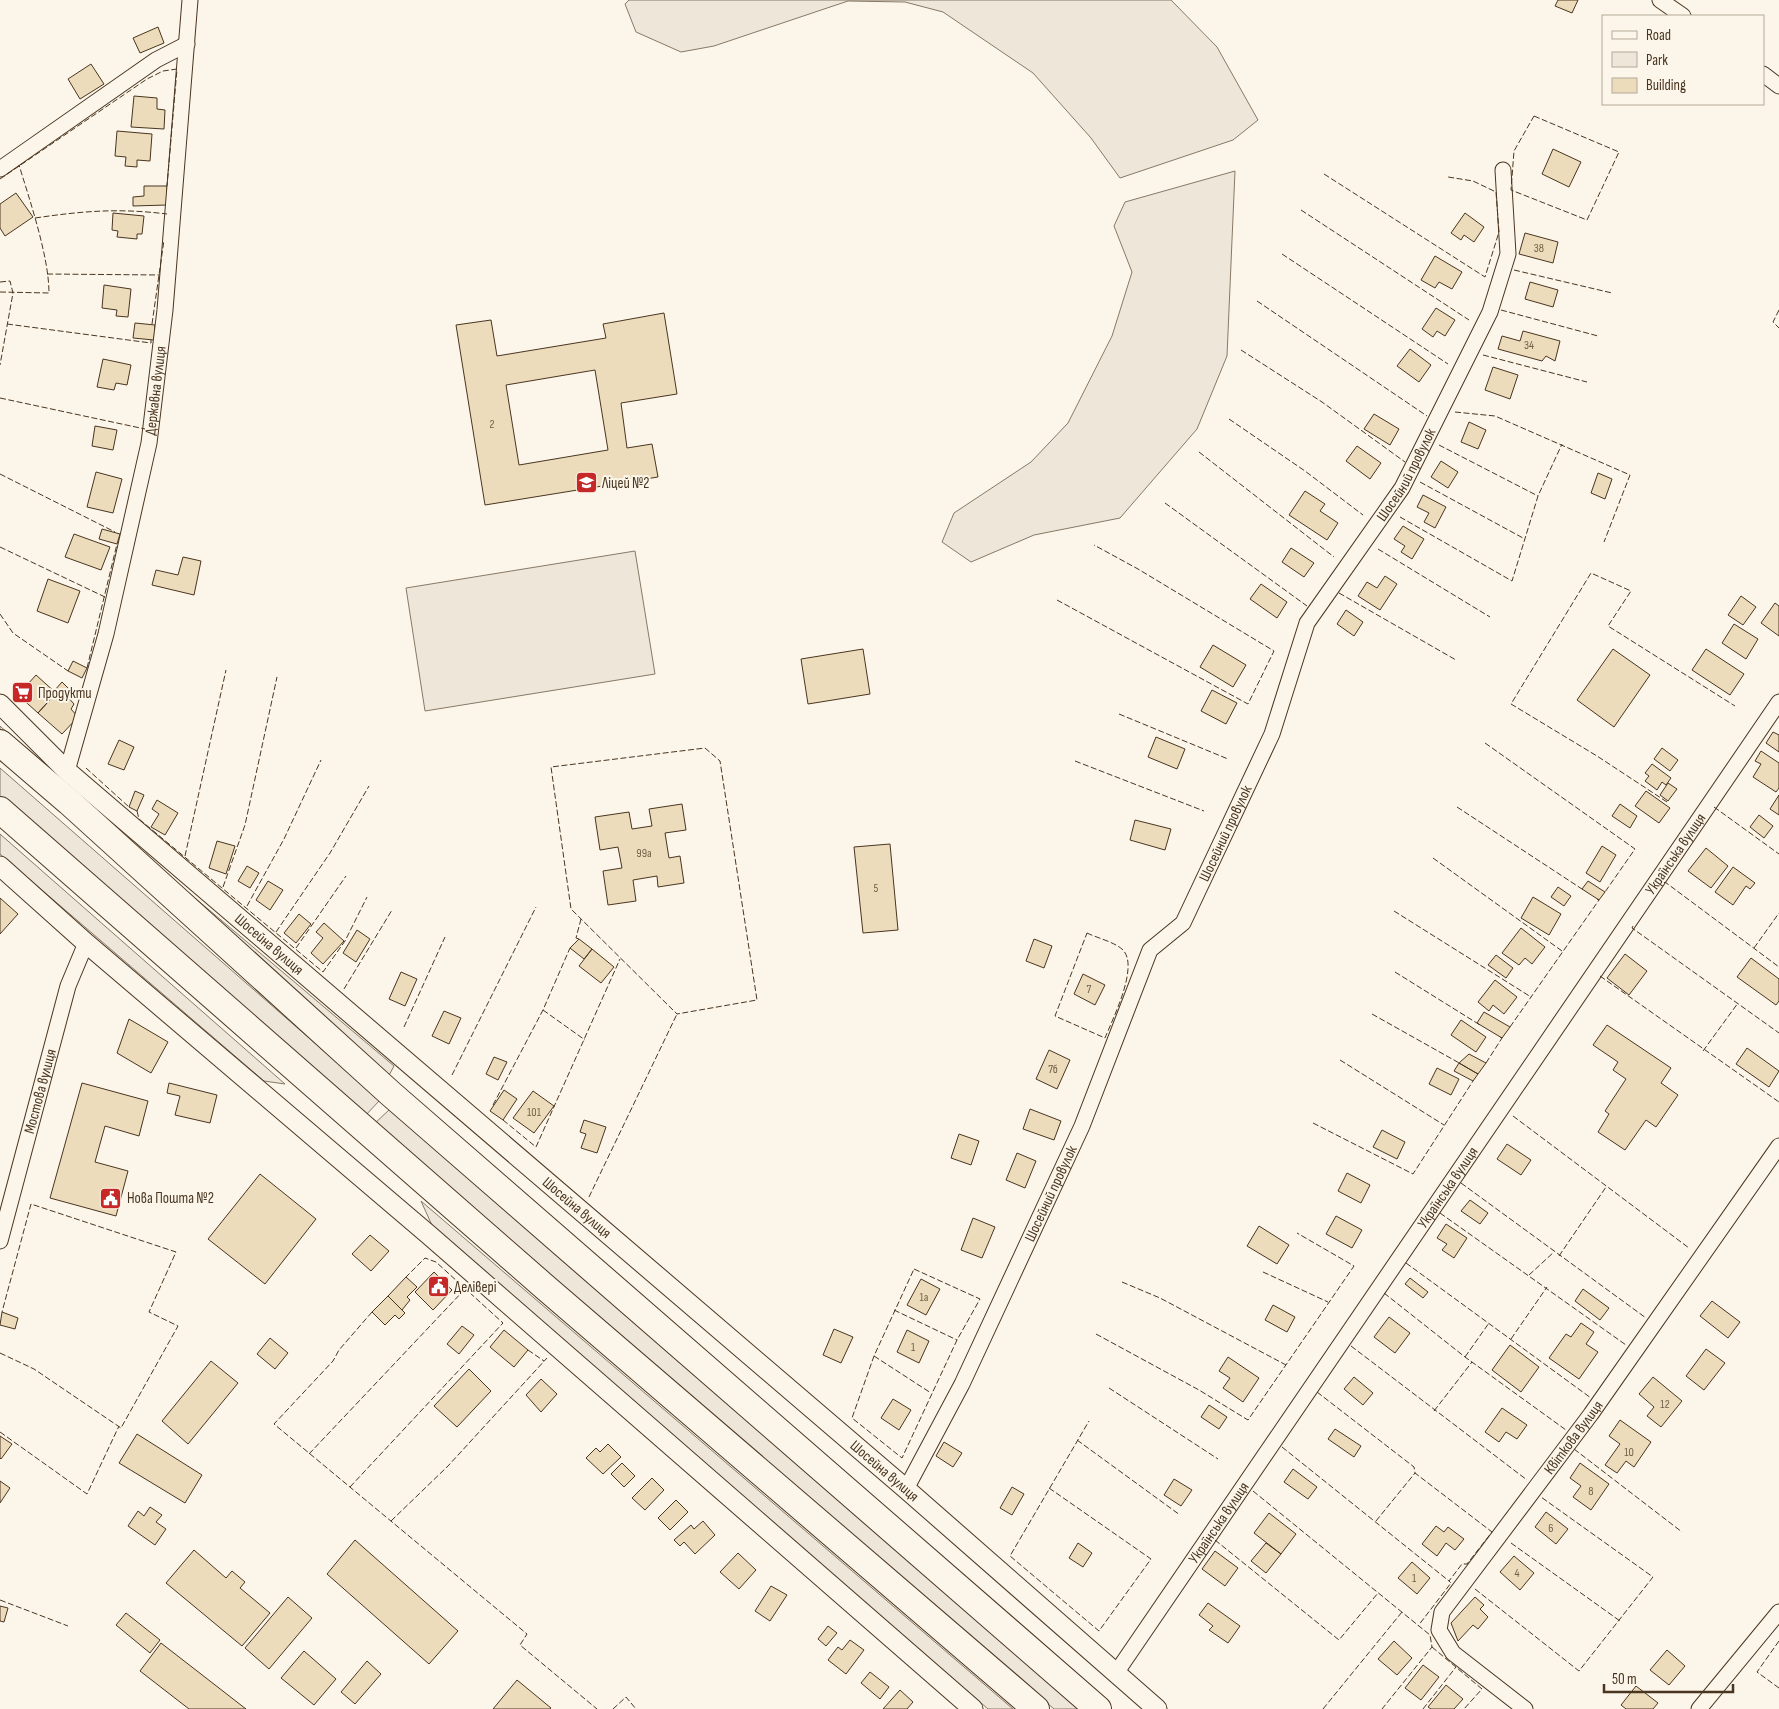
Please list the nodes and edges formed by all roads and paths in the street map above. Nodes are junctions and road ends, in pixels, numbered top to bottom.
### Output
1 (190, 0) edge
2 (1660, 0) edge
3 (1682, 15) edge
4 (187, 44) junction
5 (1764, 75) edge
6 (1779, 86) edge
7 (0, 168) edge
8 (1503, 170) dead end
9 (1779, 702) edge
10 (0, 704) edge
11 (0, 743) edge
12 (67, 771) junction
13 (0, 810) edge
14 (0, 866) edge
15 (86, 943) junction
16 (1779, 1146) edge
17 (0, 1241) edge
18 (906, 1489) junction
19 (1779, 1612) edge
20 (1116, 1673) junction
21 (972, 1709) edge
22 (1036, 1709) edge
23 (1098, 1709) edge
24 (1157, 1709) edge
25 (1525, 1709) edge
26 (1699, 1709) edge

1 - 4 street, Державна вулиця
2 - 3 street
4 - 7 street
4 - 12 street, Державна вулиця
5 - 6 street
8 - 18 street, Шосейний провулок
9 - 20 street, Українська вулиця
10 - 12 street, Шосейна вулиця
11 - 23 highway
12 - 18 street, Шосейна вулиця
13 - 22 highway
14 - 15 street
15 - 17 street, Мостова вулиця
15 - 21 street
16 - 25 street, Квіткова вулиця
18 - 20 street, Шосейна вулиця
19 - 26 street
20 - 24 street, Шосейна вулиця

